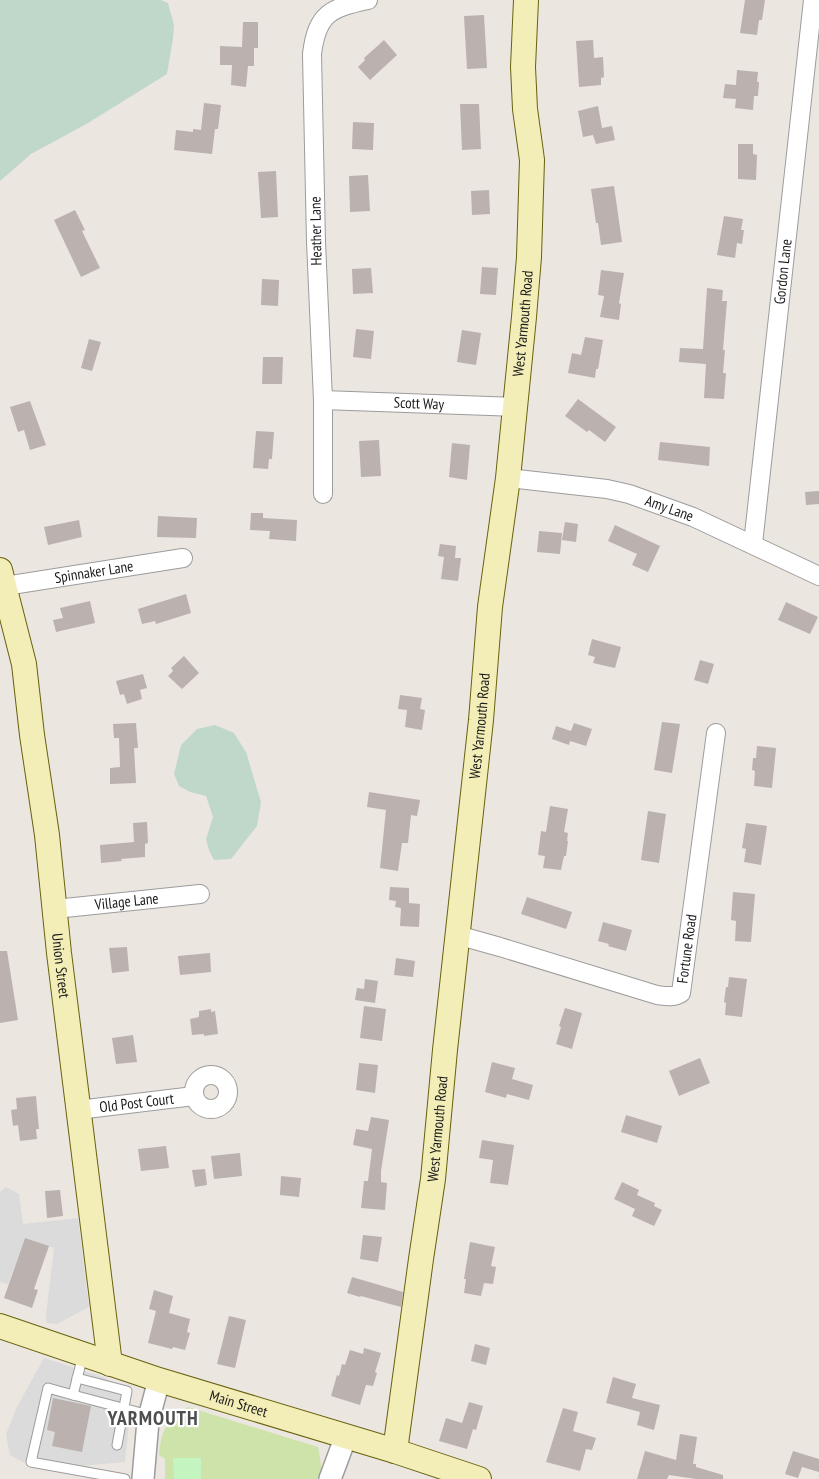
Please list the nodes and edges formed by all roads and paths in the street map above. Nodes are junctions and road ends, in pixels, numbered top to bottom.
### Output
1 (368, 0) edge
2 (526, 0) edge
3 (813, 0) edge
4 (323, 400) junction
5 (515, 407) junction
6 (508, 478) junction
7 (323, 494) dead end
8 (753, 544) junction
9 (183, 558) dead end
10 (819, 576) edge
11 (2, 578) edge
12 (716, 733) dead end
13 (200, 894) dead end
14 (55, 909) junction
15 (457, 935) junction
16 (194, 1096) dead end
17 (78, 1110) junction
18 (0, 1326) edge
19 (83, 1355) junction
20 (110, 1364) junction
21 (77, 1378) junction
22 (159, 1380) junction
23 (73, 1394) junction
24 (124, 1408) junction
25 (149, 1415) junction
26 (346, 1436) junction
27 (117, 1445) dead end
28 (394, 1451) junction
29 (125, 1479) edge
30 (143, 1479) edge
31 (330, 1479) edge
32 (479, 1479) edge

1 - 4 street, Heather Lane
2 - 5 main road, West Yarmouth Road
3 - 8 street, Gordon Lane
4 - 5 street, Scott Way
4 - 7 street, Heather Lane
5 - 6 main road, West Yarmouth Road
6 - 8 street, Amy Lane
6 - 15 main road, West Yarmouth Road
8 - 10 street, Amy Lane
9 - 11 street, Spinnaker Lane
11 - 14 main road, Union Street
12 - 15 street, Fortune Road
13 - 14 street, Village Lane
14 - 17 main road, Union Street
15 - 28 main road, West Yarmouth Road
16 - 17 street, Old Post Court
17 - 20 main road, Union Street
18 - 19 main road, Main Street
19 - 20 main road, Main Street
19 - 21 lane
20 - 22 main road, Main Street
21 - 23 lane
21 - 24 lane
22 - 25 street
22 - 26 main road, Main Street
23 - 24 lane
23 - 29 lane
24 - 25 lane
24 - 27 lane
25 - 30 street
26 - 28 main road, Main Street
26 - 31 street
28 - 32 main road, Main Street

